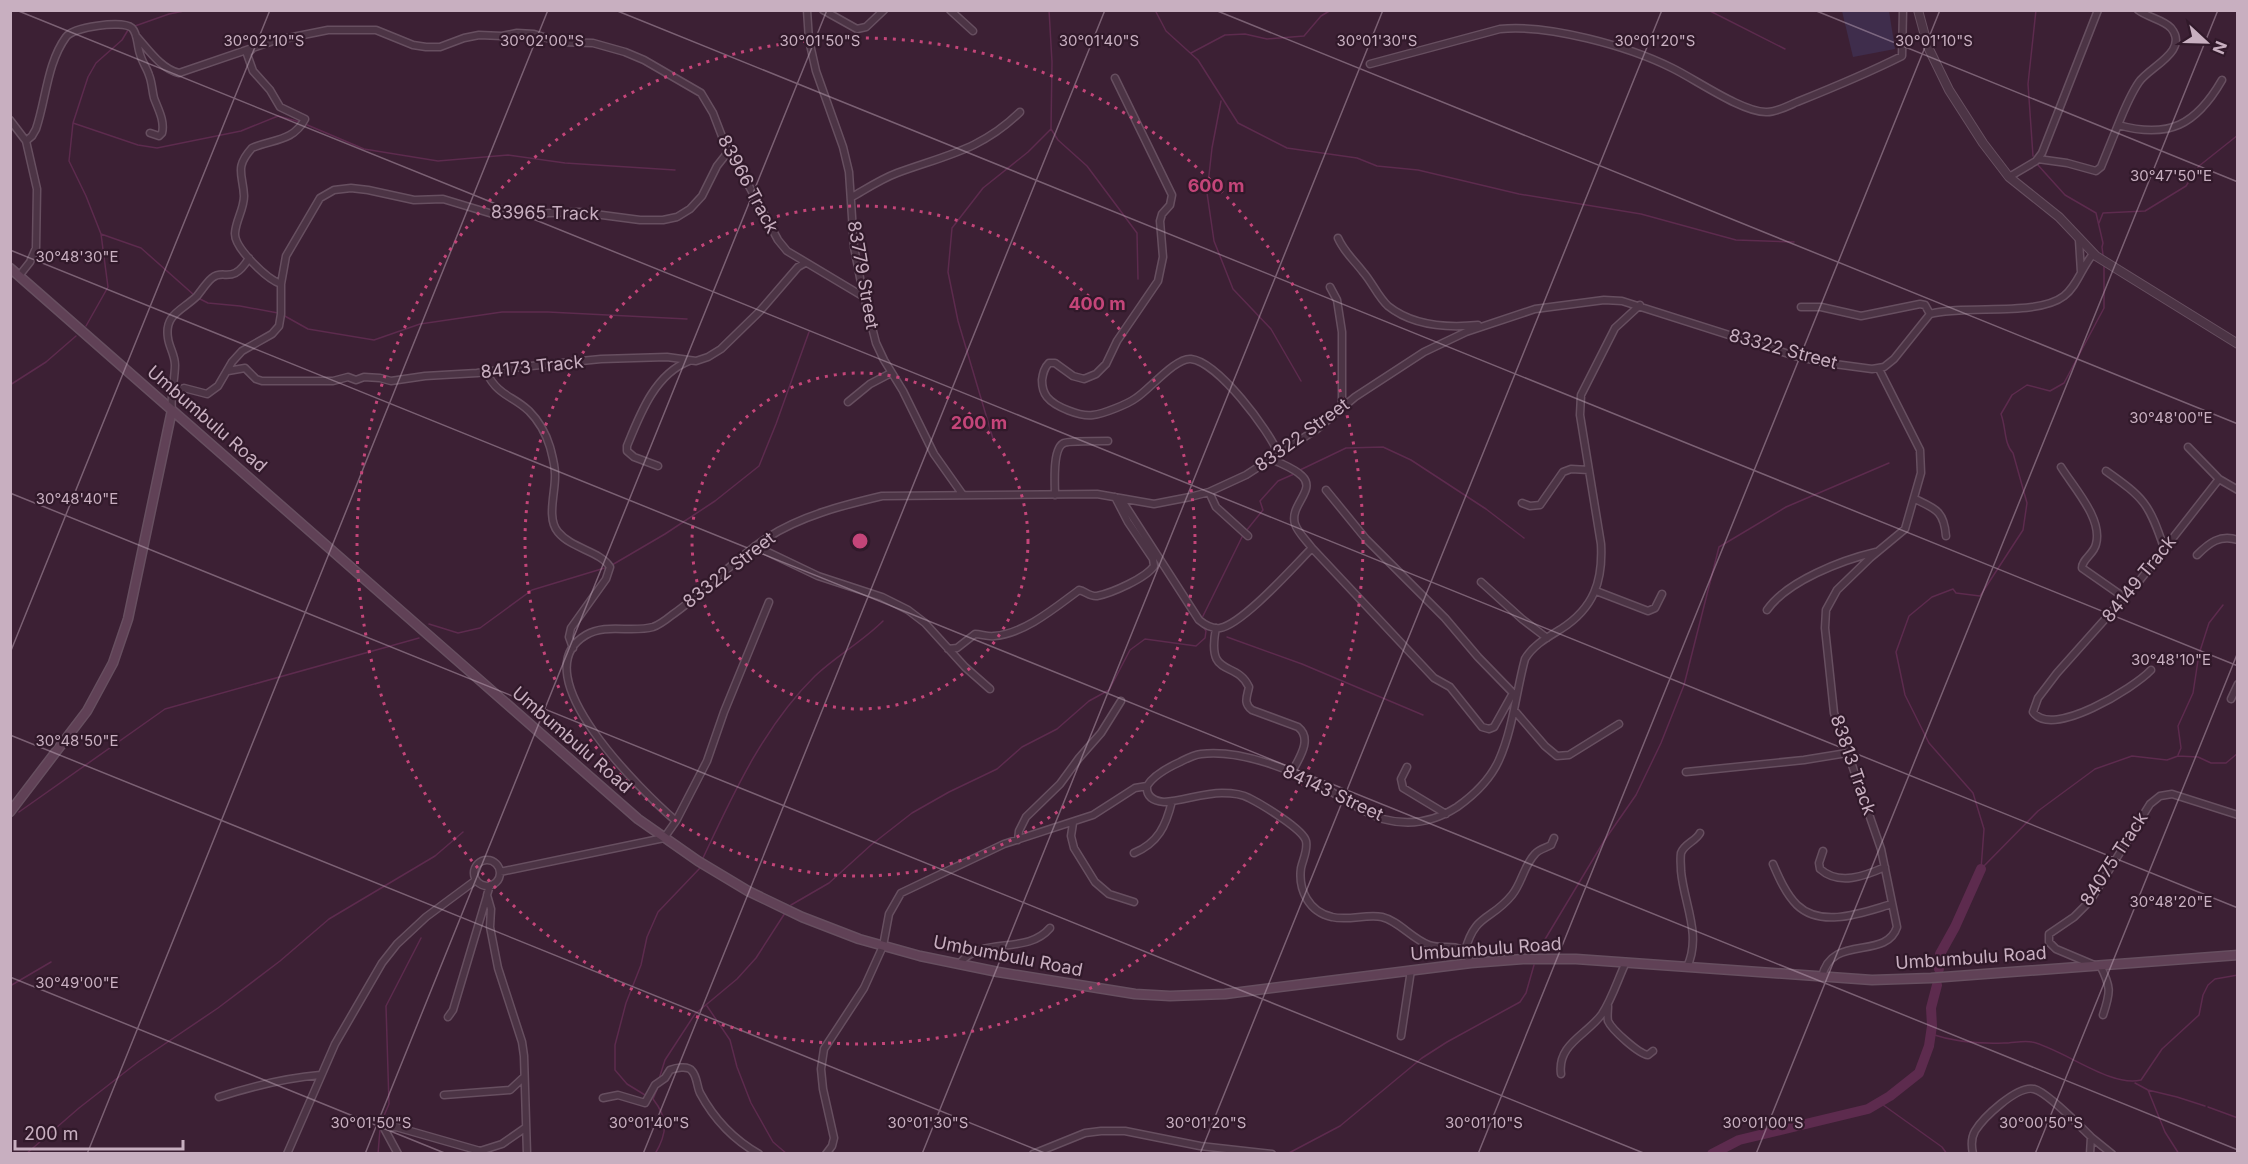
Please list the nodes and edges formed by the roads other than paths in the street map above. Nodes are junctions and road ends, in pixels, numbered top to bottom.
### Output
1 (807, 10) edge
2 (823, 10) edge
3 (884, 10) edge
4 (950, 10) edge
5 (1903, 10) edge
6 (1918, 10) edge
7 (2098, 10) edge
8 (2138, 10) edge
9 (973, 31) dead end
10 (136, 36) junction
11 (252, 49) junction
12 (1370, 64) dead end
13 (1115, 78) dead end
14 (2222, 80) dead end
15 (1020, 112) dead end
16 (10, 120) edge
17 (2118, 124) junction
18 (150, 133) dead end
19 (26, 141) junction
20 (728, 152) junction
21 (2038, 159) junction
22 (2009, 177) junction
23 (852, 197) junction
24 (1338, 238) dead end
25 (2079, 240) junction
26 (2093, 254) junction
27 (249, 258) junction
28 (805, 262) junction
29 (14, 273) edge
30 (2081, 273) junction
31 (281, 284) junction
32 (1330, 286) dead end
33 (864, 297) junction
34 (1640, 305) junction
35 (1801, 307) dead end
36 (1930, 314) junction
37 (1485, 325) junction
38 (2238, 344) edge
39 (690, 361) junction
40 (1879, 369) junction
41 (228, 371) junction
42 (486, 372) junction
43 (891, 373) junction
44 (174, 393) junction
45 (848, 402) dead end
46 (1342, 406) junction
47 (172, 410) junction
48 (1108, 441) dead end
49 (2188, 447) dead end
50 (1279, 455) junction
51 (1272, 459) junction
52 (658, 466) dead end
53 (2061, 467) dead end
54 (1589, 470) junction
55 (2106, 471) dead end
56 (2218, 479) junction
57 (1326, 490) dead end
58 (2238, 490) edge
59 (1209, 492) junction
60 (963, 495) junction
61 (1055, 495) junction
62 (1118, 498) junction
63 (1914, 499) junction
64 (1522, 503) dead end
65 (1248, 536) dead end
66 (1946, 536) dead end
67 (2238, 540) edge
68 (755, 546) junction
69 (1312, 548) junction
70 (2164, 548) junction
71 (1877, 552) junction
72 (2197, 555) dead end
73 (1481, 582) dead end
74 (1596, 591) junction
75 (1662, 594) dead end
76 (2125, 598) junction
77 (769, 602) dead end
78 (1767, 610) dead end
79 (1216, 628) junction
80 (1547, 638) junction
81 (573, 648) junction
82 (948, 649) junction
83 (2151, 670) dead end
84 (2238, 684) edge
85 (990, 688) dead end
86 (1515, 694) junction
87 (2231, 699) dead end
88 (1121, 701) dead end
89 (1514, 710) junction
90 (1619, 724) dead end
91 (1847, 753) junction
92 (1407, 767) dead end
93 (1292, 772) junction
94 (1686, 772) dead end
95 (1147, 786) junction
96 (1172, 801) junction
97 (10, 812) edge
98 (1446, 814) junction
99 (2238, 815) edge
100 (676, 821) junction
101 (1073, 823) junction
102 (1700, 833) dead end
103 (664, 838) junction
104 (1554, 838) dead end
105 (1018, 840) junction
106 (1823, 851) dead end
107 (1134, 853) dead end
108 (1773, 864) dead end
109 (1885, 867) junction
110 (500, 872) junction
111 (476, 880) junction
112 (490, 885) junction
113 (488, 895) junction
114 (1134, 902) dead end
115 (1892, 904) junction
116 (1050, 928) dead end
117 (883, 946) junction
118 (1465, 951) junction
119 (2238, 955) edge
120 (1626, 962) junction
121 (1470, 963) junction
122 (959, 964) junction
123 (2097, 965) junction
124 (1687, 967) junction
125 (1411, 970) junction
126 (1822, 977) junction
127 (1608, 1003) junction
128 (2103, 1015) dead end
129 (448, 1017) dead end
130 (1401, 1036) dead end
131 (1653, 1052) dead end
132 (1562, 1074) dead end
133 (320, 1075) junction
134 (524, 1077) junction
135 (510, 1090) junction
136 (444, 1095) dead end
137 (525, 1096) junction
138 (219, 1097) dead end
139 (603, 1098) dead end
140 (525, 1128) junction
141 (2091, 1137) junction
142 (287, 1154) edge
143 (398, 1154) edge
144 (528, 1154) edge
145 (759, 1154) edge
146 (826, 1154) edge
147 (1033, 1154) edge
148 (1272, 1154) edge
149 (1973, 1154) edge
150 (2090, 1154) edge
151 (2112, 1154) edge

1 - 23 street, 83779 Street
2 - 3 street
4 - 9 street
5 - 12 street
6 - 22 street
7 - 21 street
8 - 17 street
10 - 11 street, 83966 Track
10 - 18 street
10 - 19 street
11 - 20 street, 83966 Track
11 - 27 street
13 - 50 street
14 - 17 street
15 - 23 street
16 - 19 street
17 - 21 street
19 - 29 street
20 - 28 street, 83966 Track
20 - 31 street, 83965 Track
21 - 22 street
22 - 25 street
23 - 33 street, 83779 Street
24 - 37 street
25 - 26 street
25 - 30 street
26 - 30 street
26 - 38 street
27 - 31 street
27 - 44 street
28 - 33 street, 83966 Track
28 - 39 street, 84173 Track
29 - 47 main road, Umbumbulu Road
30 - 36 street
31 - 41 street, 83965 Track
32 - 46 street
33 - 43 street, 83779 Street
34 - 37 street, 83322 Street
34 - 40 street, 83322 Street
34 - 54 street
35 - 36 street
36 - 40 street
37 - 46 street, 83322 Street
39 - 42 street, 84173 Track
39 - 52 street
40 - 63 street, 83813 Track
41 - 42 street, 84173 Track
41 - 44 street, 83965 Track
42 - 81 street
43 - 45 street
43 - 60 street, 83779 Street
44 - 47 street
46 - 50 street, 83322 Street
47 - 97 main road
47 - 103 main road, Umbumbulu Road
48 - 61 street
49 - 56 street
50 - 51 street, 83322 Street
51 - 59 street, 83322 Street
51 - 69 street
53 - 76 street
54 - 64 street
54 - 74 street
55 - 70 street
56 - 58 street
56 - 70 street, 84149 Track
57 - 86 street
59 - 62 street, 83322 Street
59 - 65 street
60 - 61 street, 83322 Street
60 - 68 street, 83322 Street
61 - 62 street, 83322 Street
62 - 79 street
62 - 82 street
63 - 66 street
63 - 71 street, 83813 Track
67 - 72 street
68 - 81 street, 83322 Street
68 - 82 street
69 - 79 street
69 - 86 street
70 - 76 street, 84149 Track
71 - 78 street
71 - 91 street, 83813 Track
73 - 80 street
74 - 75 street
74 - 80 street, 84143 Street
76 - 83 street, 84149 Track
77 - 100 street
79 - 93 street
80 - 86 street, 84143 Street
81 - 100 street
82 - 85 street
84 - 87 street
86 - 89 street, 84143 Street
88 - 105 street
89 - 90 street
89 - 98 street, 84143 Street
91 - 94 street
91 - 109 street, 83813 Track
92 - 98 street
93 - 95 street, 84143 Street
93 - 98 street, 84143 Street
95 - 96 street
95 - 101 street, 84143 Street
96 - 107 street
96 - 118 street
99 - 123 street, 84075 Track
100 - 103 street
101 - 105 street, 84143 Street
101 - 114 street
102 - 124 street
103 - 110 street
103 - 117 main road, Umbumbulu Road
104 - 118 street
105 - 117 street, 84143 Street
106 - 109 street
108 - 115 street
109 - 115 street, 83813 Track
110 - 111 street
110 - 112 street
111 - 112 street
111 - 133 street
112 - 113 street
113 - 129 street
113 - 134 street
115 - 126 street, 83813 Track
116 - 122 street
117 - 122 main road, Umbumbulu Road
117 - 146 street, 84143 Street
118 - 121 street
119 - 123 main road, Umbumbulu Road
120 - 121 main road, Umbumbulu Road
120 - 124 main road, Umbumbulu Road
120 - 127 street
121 - 125 main road, Umbumbulu Road
122 - 125 main road, Umbumbulu Road
123 - 126 main road, Umbumbulu Road
123 - 128 street
124 - 126 main road, Umbumbulu Road
125 - 130 street
127 - 131 street
127 - 132 street
133 - 138 street
133 - 142 street
134 - 135 street
134 - 137 street
135 - 136 street
135 - 137 street
137 - 140 street
139 - 145 street
140 - 143 street
140 - 144 street
141 - 149 street
141 - 150 street
141 - 151 street
147 - 148 street

